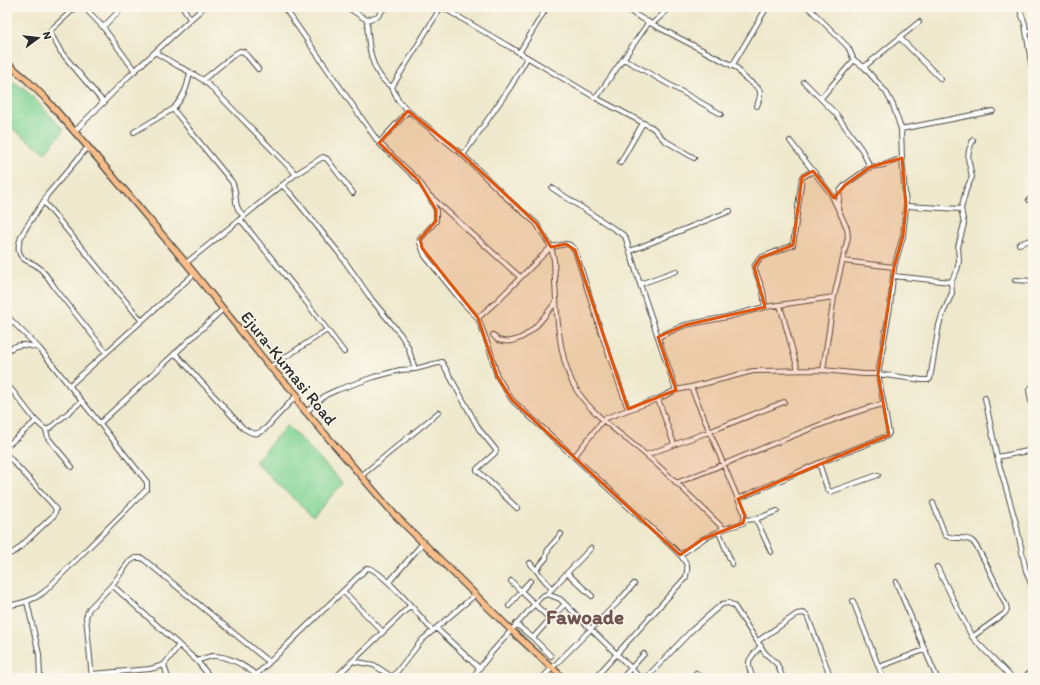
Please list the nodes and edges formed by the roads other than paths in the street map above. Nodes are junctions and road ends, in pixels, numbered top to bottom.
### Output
1 (9, 7) edge
2 (76, 7) edge
3 (84, 7) edge
4 (123, 7) edge
5 (182, 7) edge
6 (204, 7) edge
7 (284, 7) edge
8 (347, 7) edge
9 (385, 7) edge
10 (441, 7) edge
11 (547, 7) edge
12 (626, 7) edge
13 (669, 7) edge
14 (767, 7) edge
15 (808, 7) edge
16 (1019, 7) edge
17 (7, 10) edge
18 (190, 19) junction
19 (367, 20) junction
20 (919, 22) dead end
21 (650, 23) junction
22 (103, 27) junction
23 (1033, 30) edge
24 (1026, 32) junction
25 (900, 38) junction
26 (1031, 49) edge
27 (155, 52) junction
28 (519, 52) junction
29 (527, 58) junction
30 (624, 59) junction
31 (854, 60) junction
32 (7, 63) edge
33 (732, 66) junction
34 (864, 67) junction
35 (258, 69) dead end
36 (135, 70) junction
37 (190, 72) junction
38 (1033, 76) edge
39 (941, 79) dead end
40 (203, 80) junction
41 (804, 82) dead end
42 (392, 88) junction
43 (596, 98) junction
44 (820, 98) junction
45 (104, 103) junction
46 (757, 106) dead end
47 (173, 109) junction
48 (408, 111) junction
49 (993, 111) dead end
50 (721, 114) dead end
51 (643, 123) junction
52 (901, 129) junction
53 (74, 132) junction
54 (134, 132) dead end
55 (974, 140) dead end
56 (790, 141) dead end
57 (379, 143) junction
58 (88, 147) junction
59 (464, 155) junction
60 (694, 158) dead end
61 (902, 158) junction
62 (620, 163) dead end
63 (870, 167) junction
64 (813, 171) junction
65 (296, 174) junction
66 (282, 185) junction
67 (552, 188) dead end
68 (353, 193) dead end
69 (428, 194) junction
70 (44, 202) junction
71 (906, 206) junction
72 (838, 209) junction
73 (961, 209) junction
74 (730, 211) dead end
75 (242, 217) junction
76 (1033, 239) edge
77 (1019, 244) dead end
78 (551, 247) junction
79 (630, 251) junction
80 (843, 261) junction
81 (186, 263) junction
82 (894, 267) junction
83 (676, 271) dead end
84 (194, 274) junction
85 (893, 276) junction
86 (520, 277) junction
87 (1016, 280) dead end
88 (1033, 280) edge
89 (951, 282) junction
90 (640, 284) junction
91 (834, 297) junction
92 (556, 302) junction
93 (780, 305) junction
94 (765, 307) junction
95 (223, 309) junction
96 (7, 316) edge
97 (478, 318) junction
98 (141, 320) junction
99 (327, 330) junction
100 (494, 334) dead end
101 (658, 337) junction
102 (39, 348) junction
103 (7, 352) edge
104 (106, 352) junction
105 (344, 352) dead end
106 (175, 353) junction
107 (270, 367) junction
108 (415, 369) junction
109 (798, 370) junction
110 (823, 370) junction
111 (878, 374) junction
112 (7, 384) edge
113 (68, 386) junction
114 (1033, 386) edge
115 (691, 387) junction
116 (676, 390) junction
117 (297, 395) junction
118 (658, 398) junction
119 (985, 398) dead end
120 (82, 401) junction
121 (784, 402) dead end
122 (883, 404) junction
123 (628, 409) junction
124 (306, 412) junction
125 (439, 412) dead end
126 (1033, 412) edge
127 (603, 420) junction
128 (36, 421) junction
129 (100, 423) junction
130 (46, 430) junction
131 (711, 431) junction
132 (674, 444) junction
133 (7, 446) edge
134 (1033, 450) edge
135 (7, 455) edge
136 (646, 455) junction
137 (574, 457) junction
138 (996, 457) junction
139 (820, 463) junction
140 (724, 465) junction
141 (72, 467) dead end
142 (878, 475) dead end
143 (361, 476) junction
144 (676, 483) junction
145 (738, 499) junction
146 (933, 503) dead end
147 (517, 508) dead end
148 (777, 511) dead end
149 (756, 519) junction
150 (745, 520) junction
151 (724, 529) junction
152 (719, 532) junction
153 (561, 534) dead end
154 (424, 543) junction
155 (591, 548) dead end
156 (771, 552) dead end
157 (7, 554) edge
158 (680, 555) junction
159 (530, 563) dead end
160 (732, 564) dead end
161 (937, 567) dead end
162 (536, 570) junction
163 (567, 573) junction
164 (510, 581) dead end
165 (530, 581) dead end
166 (389, 582) junction
167 (896, 582) dead end
168 (634, 584) dead end
169 (112, 585) junction
170 (1033, 588) edge
171 (552, 589) junction
172 (343, 591) junction
173 (521, 591) junction
174 (547, 594) junction
175 (475, 595) junction
176 (592, 596) dead end
177 (853, 601) dead end
178 (27, 602) junction
179 (565, 604) junction
180 (536, 605) junction
181 (7, 606) edge
182 (410, 606) junction
183 (509, 606) dead end
184 (550, 619) junction
185 (516, 624) junction
186 (590, 629) junction
187 (434, 630) junction
188 (511, 630) junction
189 (384, 632) junction
190 (972, 637) junction
191 (533, 638) junction
192 (758, 641) junction
193 (179, 645) junction
194 (761, 646) junction
195 (924, 650) junction
196 (618, 654) junction
197 (644, 654) dead end
198 (551, 656) dead end
199 (197, 661) junction
200 (352, 661) junction
201 (269, 662) junction
202 (164, 665) junction
203 (879, 667) junction
204 (479, 668) junction
205 (552, 668) junction
206 (631, 668) junction
207 (1033, 671) edge
208 (256, 675) junction
209 (92, 676) edge
210 (40, 678) edge
211 (168, 678) edge
212 (212, 678) edge
213 (261, 678) edge
214 (335, 678) edge
215 (392, 678) edge
216 (472, 678) edge
217 (542, 678) edge
218 (563, 678) edge
219 (595, 678) edge
220 (622, 678) edge
221 (640, 678) edge
222 (646, 678) edge
223 (692, 678) edge
224 (701, 678) edge
225 (753, 678) edge
226 (783, 678) edge
227 (831, 678) edge
228 (883, 678) edge
229 (937, 678) edge
230 (1012, 678) edge
231 (1023, 678) edge

1 - 17 street
2 - 45 street
3 - 22 street
4 - 22 street
5 - 18 street
6 - 18 street
7 - 57 street
8 - 19 street
9 - 19 street
10 - 28 street
10 - 42 street
11 - 28 street
12 - 21 street
13 - 21 street
14 - 33 street
15 - 31 street
16 - 24 street
18 - 27 street
19 - 42 street
20 - 25 street
21 - 30 street
21 - 33 street
22 - 36 street
23 - 24 street
24 - 26 street
25 - 34 street
25 - 39 street
26 - 38 street
27 - 36 street
27 - 37 street
28 - 29 street
29 - 43 street
29 - 59 street
30 - 43 street
30 - 50 street
31 - 34 street
31 - 44 street
32 - 53 main road, Ejura-Kumasi Road
33 - 46 street
34 - 52 street
35 - 40 street
36 - 45 street
37 - 40 street
37 - 47 street
40 - 65 street
41 - 44 street
42 - 48 street
43 - 51 street
44 - 63 street
45 - 53 street
47 - 54 street
47 - 75 street
48 - 57 street
48 - 59 street
49 - 52 street
51 - 60 street
51 - 62 street
52 - 61 street
53 - 58 main road, Ejura-Kumasi Road
55 - 73 street
56 - 64 street
57 - 69 street
58 - 70 street
58 - 81 main road, Ejura-Kumasi Road
59 - 78 street
61 - 63 street
61 - 71 street
63 - 72 street
64 - 72 street
64 - 94 street
65 - 66 street
65 - 68 street
66 - 75 street
66 - 108 street
67 - 79 street
69 - 86 street
69 - 97 street
70 - 98 street
70 - 104 street
71 - 73 street
71 - 82 street
72 - 80 street
73 - 89 street
74 - 79 street
75 - 81 street
75 - 99 street
76 - 77 street
78 - 86 street
78 - 92 street
78 - 123 street
79 - 90 street
80 - 82 street
80 - 91 street
81 - 84 main road, Ejura-Kumasi Road
82 - 85 street
83 - 90 street
84 - 95 main road, Ejura-Kumasi Road
84 - 98 street
85 - 89 street
85 - 111 street
86 - 97 street
87 - 88 street
89 - 111 street
90 - 101 street
91 - 93 street
91 - 110 street
92 - 100 street
92 - 127 street
93 - 94 street
93 - 109 street
94 - 101 street
95 - 106 street
95 - 107 main road, Ejura-Kumasi Road
96 - 102 street
97 - 137 street
98 - 104 street
99 - 105 street
99 - 107 street
101 - 116 street
102 - 103 street
102 - 113 street
104 - 113 street
106 - 117 street
106 - 129 street
107 - 117 main road, Ejura-Kumasi Road
108 - 124 street
108 - 147 street
109 - 110 street
109 - 115 street
110 - 111 street
111 - 122 street
112 - 128 street
113 - 120 street
114 - 126 street
115 - 116 street
115 - 131 street
116 - 118 street
117 - 124 main road, Ejura-Kumasi Road
118 - 123 street
118 - 132 street
119 - 138 street
120 - 129 street
120 - 130 street
121 - 131 street
122 - 139 street
122 - 140 street
123 - 127 street
124 - 143 main road, Ejura-Kumasi Road
125 - 143 street
127 - 136 street
127 - 137 street
128 - 130 street
128 - 133 street
129 - 178 street
130 - 141 street
131 - 132 street
131 - 140 street
132 - 136 street
134 - 138 street
135 - 157 street
136 - 144 street
137 - 158 street
138 - 170 street
139 - 142 street
139 - 145 street
140 - 144 street
140 - 145 street
143 - 154 main road, Ejura-Kumasi Road
144 - 151 street
145 - 150 street
146 - 190 street
148 - 149 street
149 - 150 street
149 - 156 street
150 - 151 street
151 - 152 street
152 - 158 street
152 - 160 street
153 - 162 street
154 - 166 street
154 - 175 main road, Ejura-Kumasi Road
155 - 163 street
158 - 196 street
159 - 162 street
161 - 190 street
162 - 171 street
163 - 171 street
163 - 176 street
164 - 173 street
165 - 173 street
166 - 172 street
166 - 182 street
167 - 195 street
168 - 186 street
169 - 193 street
169 - 201 street
169 - 209 street
171 - 174 street
172 - 189 street
172 - 201 street
173 - 180 street
173 - 183 street
174 - 179 street
174 - 180 street
175 - 187 street
175 - 188 main road, Ejura-Kumasi Road
177 - 203 street
178 - 181 street
178 - 210 street
179 - 184 street
179 - 186 street
180 - 184 street
180 - 185 street
182 - 187 street
182 - 189 street
184 - 191 street
185 - 188 street
185 - 191 street
186 - 196 street
186 - 205 street
187 - 204 street
187 - 215 street
188 - 204 street
188 - 205 main road, Ejura-Kumasi Road
189 - 200 street
190 - 230 street
191 - 198 street
192 - 194 street
192 - 222 street
192 - 227 street
193 - 199 street
193 - 202 street
194 - 225 street
194 - 226 street
195 - 203 street
195 - 229 street
196 - 206 street
196 - 219 street
197 - 206 street
199 - 208 street
199 - 212 street
200 - 214 street
200 - 215 street
201 - 208 street
202 - 209 street
202 - 211 street
203 - 228 street
204 - 216 street
205 - 217 street
205 - 218 main road, Ejura-Kumasi Road
206 - 220 street
206 - 221 street
207 - 231 street
208 - 213 street
223 - 224 street

